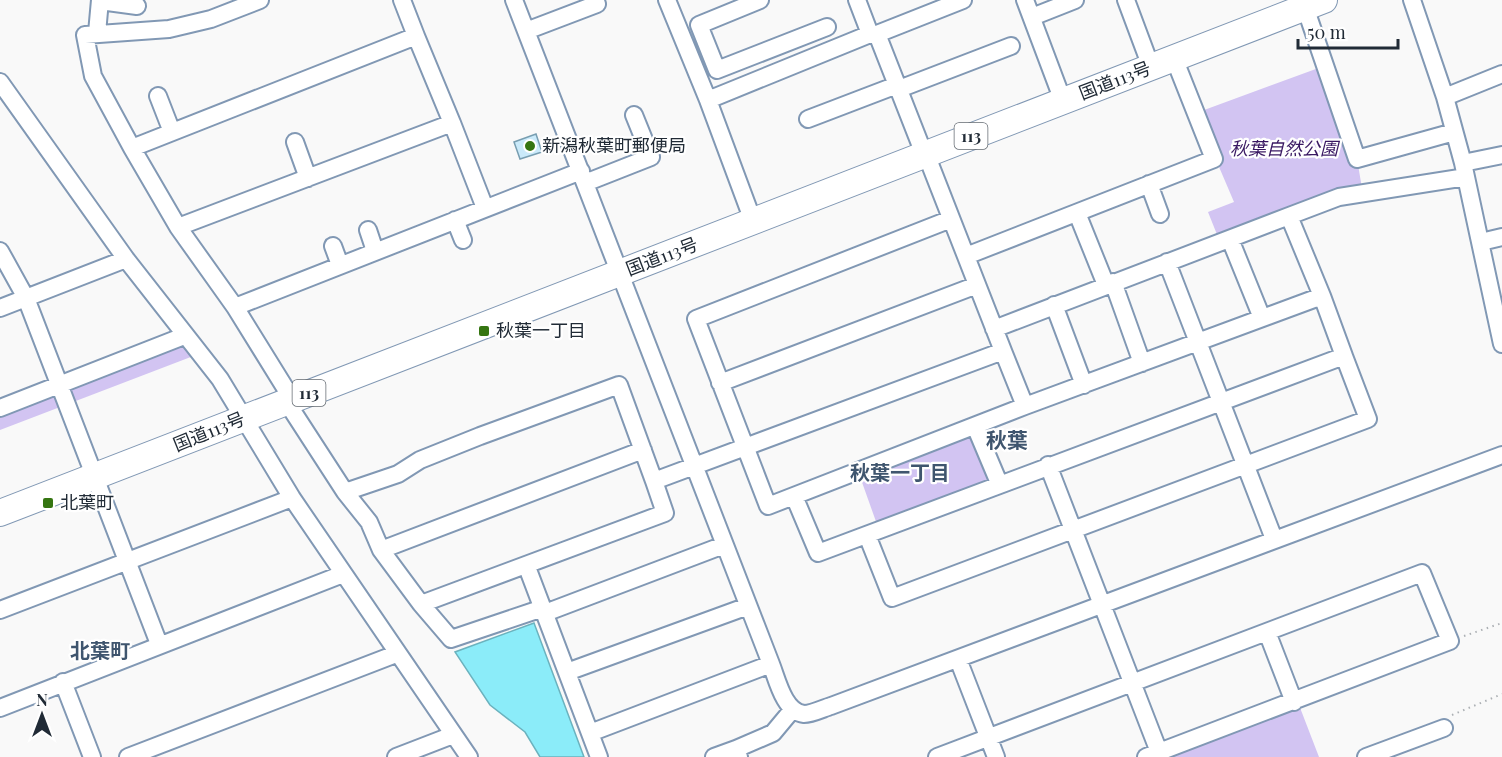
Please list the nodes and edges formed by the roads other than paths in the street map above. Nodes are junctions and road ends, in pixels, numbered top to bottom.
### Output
1 (260, 0) edge
2 (402, 0) edge
3 (514, 0) edge
4 (760, 0) edge
5 (857, 0) edge
6 (963, 0) edge
7 (1025, 0) edge
8 (1075, 0) edge
9 (1126, 0) edge
10 (1412, 0) edge
11 (100, 1) edge
12 (673, 2) edge
13 (1314, 3) edge
14 (597, 4) dead end
15 (137, 6) dead end
16 (1032, 17) junction
17 (827, 27) dead end
18 (526, 31) junction
19 (97, 33) junction
20 (873, 34) junction
21 (416, 36) junction
22 (1011, 46) dead end
23 (1163, 63) junction
24 (1502, 74) edge
25 (0, 82) edge
26 (898, 87) junction
27 (158, 96) dead end
28 (1445, 97) junction
29 (708, 100) junction
30 (1063, 101) junction
31 (634, 115) dead end
32 (808, 119) dead end
33 (452, 123) junction
34 (172, 132) junction
35 (1454, 132) junction
36 (295, 142) dead end
37 (132, 148) junction
38 (925, 154) junction
39 (1502, 155) edge
40 (1464, 170) junction
41 (583, 177) junction
42 (308, 178) junction
43 (1149, 184) junction
44 (485, 208) junction
45 (1077, 213) junction
46 (1160, 214) dead end
47 (1289, 216) junction
48 (951, 219) junction
49 (455, 220) junction
50 (753, 221) junction
51 (178, 227) junction
52 (368, 230) dead end
53 (1502, 237) edge
54 (1230, 239) junction
55 (463, 240) dead end
56 (1481, 242) junction
57 (333, 246) dead end
58 (0, 250) edge
59 (375, 251) junction
60 (966, 256) junction
61 (126, 259) junction
62 (1167, 262) junction
63 (340, 265) junction
64 (619, 273) junction
65 (6, 274) edge
66 (1109, 284) junction
67 (977, 285) junction
68 (1322, 296) junction
69 (26, 298) junction
70 (1054, 305) junction
71 (235, 307) junction
72 (0, 308) edge
73 (1262, 318) junction
74 (994, 328) junction
75 (1501, 333) edge
76 (184, 336) junction
77 (1198, 343) junction
78 (1004, 351) junction
79 (1344, 356) junction
80 (1142, 363) junction
81 (720, 383) junction
82 (60, 385) junction
83 (1084, 385) junction
84 (289, 400) junction
85 (1221, 401) junction
86 (1025, 406) junction
87 (0, 408) edge
88 (242, 418) junction
89 (975, 426) junction
90 (745, 448) junction
91 (643, 450) junction
92 (1502, 455) edge
93 (1048, 465) junction
94 (1245, 466) junction
95 (694, 467) junction
96 (96, 477) junction
97 (654, 481) junction
98 (999, 483) junction
99 (345, 492) junction
100 (794, 496) junction
101 (292, 498) junction
102 (0, 513) edge
103 (1073, 531) junction
104 (867, 535) junction
105 (1274, 539) junction
106 (724, 545) junction
107 (381, 550) junction
108 (129, 561) junction
109 (527, 567) junction
110 (343, 574) junction
111 (421, 604) junction
112 (1101, 604) junction
113 (748, 606) junction
114 (0, 610) edge
115 (544, 610) junction
116 (1267, 632) junction
117 (159, 644) junction
118 (396, 654) junction
119 (958, 659) junction
120 (771, 664) junction
121 (567, 672) junction
122 (63, 682) junction
123 (1131, 682) junction
124 (1294, 702) junction
125 (0, 708) edge
126 (793, 709) junction
127 (1444, 728) road end
128 (590, 733) junction
129 (453, 735) junction
130 (988, 738) junction
131 (1400, 751) edge
132 (738, 753) edge
133 (1153, 755) edge
134 (92, 757) edge
135 (128, 757) edge
136 (396, 757) edge
137 (469, 757) edge
138 (599, 757) edge
139 (714, 757) edge
140 (937, 757) edge
141 (996, 757) edge
142 (1365, 757) edge

1 - 19 street
2 - 21 street
3 - 18 street
4 - 17 street
5 - 20 street
6 - 20 street
7 - 16 street
8 - 16 street
9 - 23 street
10 - 28 street
11 - 15 street
11 - 19 street
12 - 29 street
13 - 23 highway, 国道113号 / 113
13 - 35 street
14 - 18 street
16 - 30 street
18 - 41 street
19 - 37 street
20 - 26 street
20 - 29 street
21 - 33 street
21 - 34 street
22 - 26 street
23 - 30 highway, 国道113号 / 113
23 - 43 street
24 - 28 street
25 - 61 street
26 - 32 street
26 - 38 street
27 - 34 street
28 - 35 street
29 - 50 street
30 - 38 highway, 国道113号 / 113
31 - 41 street
33 - 42 street
33 - 44 street
34 - 37 street
35 - 40 street
36 - 42 street
37 - 51 street
38 - 48 street
38 - 50 highway, 国道113号 / 113
39 - 40 street
40 - 47 street
40 - 56 street
41 - 44 street
41 - 64 street
42 - 51 street
43 - 45 street
43 - 46 street
44 - 49 street
45 - 60 street
45 - 66 street
47 - 54 street
47 - 68 street
48 - 60 street
48 - 81 street
49 - 55 street
49 - 59 street
50 - 64 highway, 国道113号 / 113
51 - 71 street
52 - 59 street
53 - 56 street
54 - 62 street
54 - 73 street
56 - 75 street
57 - 63 street
58 - 65 street
59 - 63 street
60 - 67 street
61 - 69 street
61 - 76 street
62 - 66 street
62 - 77 street
63 - 71 street
64 - 84 highway, 国道113号 / 113
64 - 95 street
65 - 69 street
66 - 70 street
66 - 80 street
67 - 74 street
67 - 81 street
68 - 73 street
68 - 79 street
69 - 72 street
69 - 82 street
70 - 74 street
70 - 83 street
71 - 84 street
73 - 77 street
74 - 78 street
76 - 82 street
76 - 88 street
77 - 80 street
77 - 85 street
78 - 86 street
78 - 90 street
79 - 85 street
79 - 94 street
80 - 83 street
81 - 90 street
82 - 87 street
82 - 96 street
83 - 86 street
84 - 88 highway, 国道113号 / 113
84 - 99 street
85 - 93 street
85 - 94 street
86 - 89 street
88 - 96 highway, 国道113号 / 113
88 - 101 street
89 - 98 street
89 - 100 street
90 - 95 street
90 - 100 street
91 - 97 street
91 - 99 street
91 - 107 street
92 - 105 street
93 - 98 street
93 - 103 street
94 - 103 street
94 - 105 street
95 - 97 street
95 - 106 street
96 - 102 highway, 国道113号 / 113
96 - 108 street
97 - 109 street
98 - 104 street
99 - 107 street
100 - 104 street
101 - 108 street
101 - 110 street
103 - 104 street
103 - 112 street
105 - 112 street
106 - 113 street
106 - 115 street
107 - 111 street
108 - 114 street
108 - 117 street
109 - 111 street
109 - 115 street
110 - 117 street
110 - 118 street
111 - 115 street
112 - 119 street
112 - 123 street
113 - 120 street
113 - 121 street
115 - 121 street
116 - 123 street
116 - 124 street
116 - 124 street
117 - 122 street
118 - 129 street
118 - 135 street
119 - 126 street
119 - 130 street
120 - 126 street
120 - 128 street
121 - 128 street
122 - 125 street
122 - 134 street
123 - 130 street
123 - 133 street
124 - 133 street
126 - 132 street
127 - 131 street
128 - 138 street
129 - 136 street
129 - 137 street
130 - 140 street
130 - 141 street
131 - 142 street
132 - 139 street

